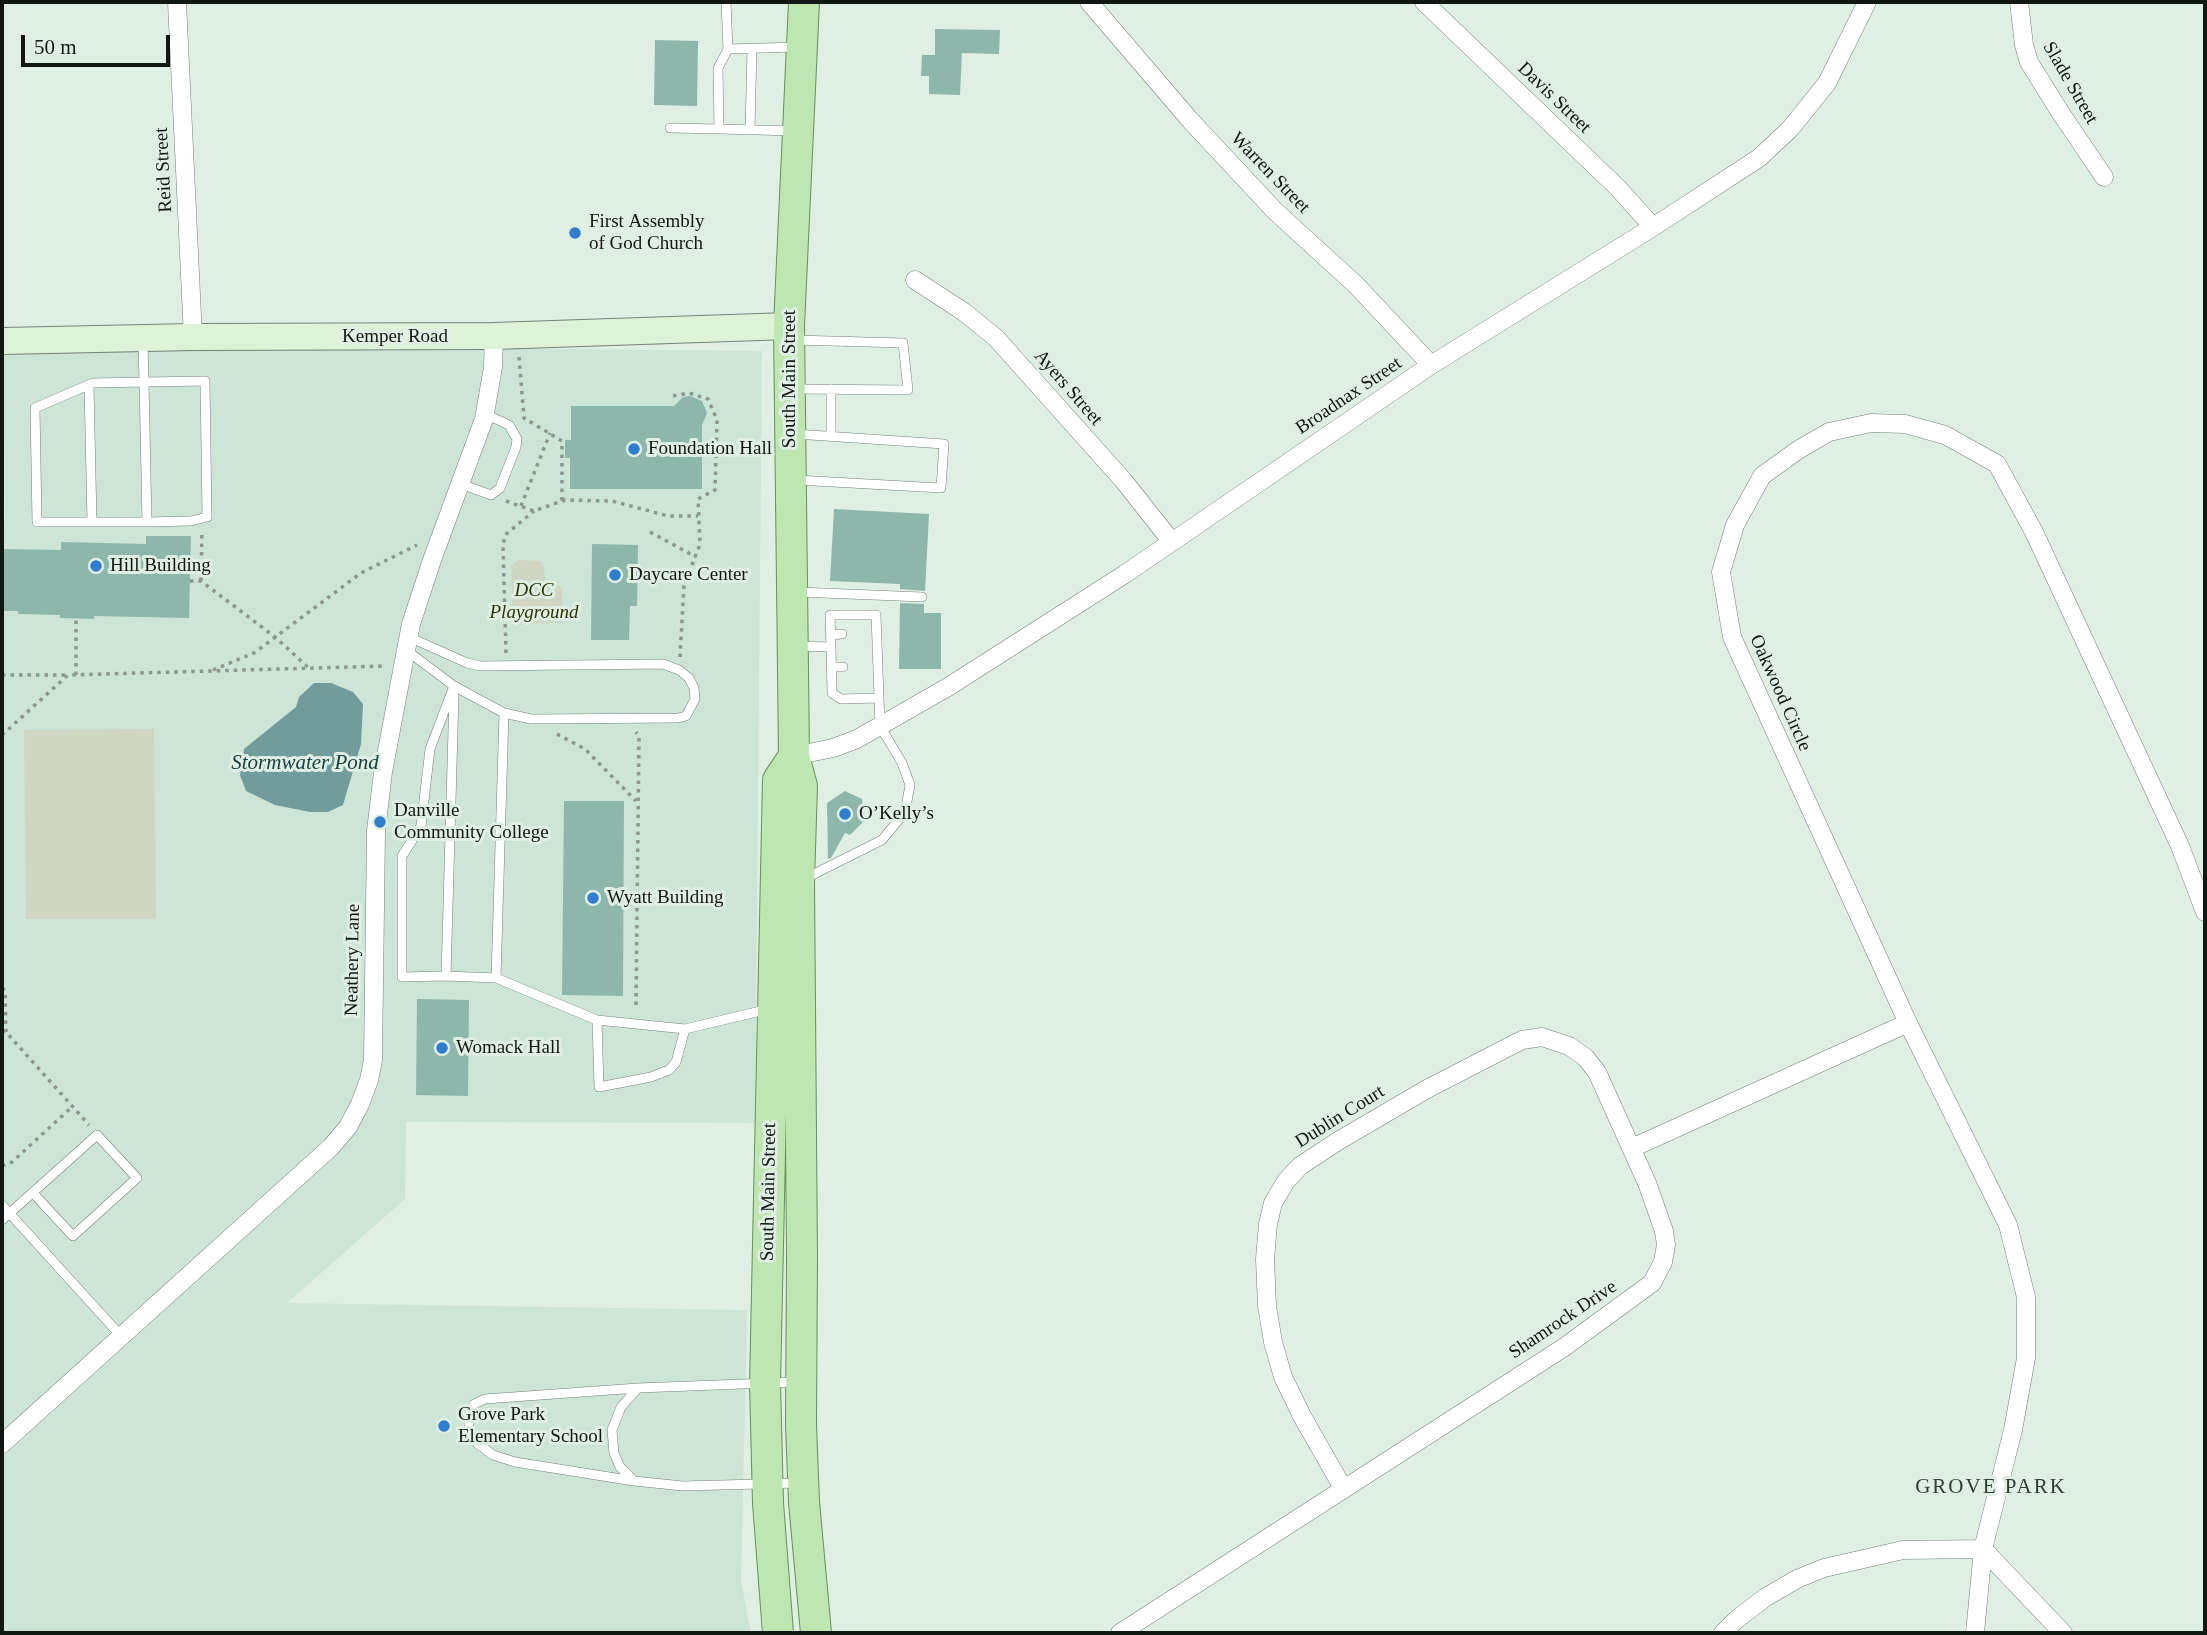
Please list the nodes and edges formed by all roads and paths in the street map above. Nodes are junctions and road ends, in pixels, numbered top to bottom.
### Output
1 (177, 2) edge
2 (726, 2) edge
3 (804, 2) edge
4 (1089, 2) edge
5 (1424, 2) edge
6 (1867, 2) edge
7 (2019, 2) edge
8 (801, 47) junction
9 (728, 49) junction
10 (752, 49) junction
11 (670, 128) dead end
12 (719, 129) junction
13 (750, 130) junction
14 (797, 131) junction
15 (2104, 177) dead end
16 (1653, 227) junction
17 (915, 280) dead end
18 (789, 333) junction
19 (506, 336) junction
20 (193, 337) junction
21 (143, 338) junction
22 (2, 341) edge
23 (1431, 365) junction
24 (144, 382) junction
25 (89, 385) junction
26 (790, 389) junction
27 (831, 389) junction
28 (673, 396) dead end
29 (485, 414) junction
30 (550, 433) junction
31 (790, 434) junction
32 (831, 436) junction
33 (791, 480) junction
34 (461, 484) junction
35 (491, 495) junction
36 (562, 502) junction
37 (521, 506) junction
38 (534, 511) junction
39 (698, 516) junction
40 (202, 518) junction
41 (92, 522) junction
42 (147, 522) junction
43 (443, 532) junction
44 (650, 532) dead end
45 (1172, 542) junction
46 (696, 557) junction
47 (190, 581) dead end
48 (201, 581) junction
49 (792, 592) junction
50 (922, 597) dead end
51 (76, 618) dead end
52 (831, 635) junction
53 (842, 635) dead end
54 (865, 635) dead end
55 (877, 635) junction
56 (275, 637) junction
57 (793, 646) junction
58 (831, 647) junction
59 (406, 651) junction
60 (507, 666) junction
61 (877, 666) junction
62 (831, 667) junction
63 (843, 667) dead end
64 (865, 667) dead end
65 (310, 668) junction
66 (679, 670) junction
67 (211, 671) junction
68 (2, 675) edge
69 (68, 675) junction
70 (76, 675) junction
71 (454, 686) junction
72 (879, 698) junction
73 (504, 713) junction
74 (626, 718) junction
75 (531, 719) junction
76 (880, 726) junction
77 (2, 735) edge
78 (794, 756) junction
79 (636, 801) junction
80 (799, 881) junction
81 (2205, 912) edge
82 (446, 976) junction
83 (496, 978) junction
84 (2, 988) edge
85 (635, 1005) dead end
86 (773, 1008) junction
87 (597, 1020) junction
88 (1908, 1023) junction
89 (685, 1029) junction
90 (4, 1031) edge
91 (73, 1106) junction
92 (97, 1135) junction
93 (1632, 1148) junction
94 (2, 1166) edge
95 (33, 1193) junction
96 (2, 1205) edge
97 (6, 1217) edge
98 (121, 1336) junction
99 (801, 1382) junction
100 (765, 1384) junction
101 (638, 1388) junction
102 (2, 1444) edge
103 (635, 1481) junction
104 (803, 1483) junction
105 (768, 1484) junction
106 (1343, 1488) junction
107 (1983, 1549) junction
108 (778, 1633) edge
109 (816, 1633) edge
110 (1120, 1633) edge
111 (1723, 1633) edge
112 (1975, 1633) edge
113 (2063, 1633) edge

1 - 20 street, Reid Street
2 - 9 lane
3 - 8 main road, South Main Street
4 - 23 street, Warren Street
5 - 16 street, Davis Street
6 - 16 street, Broadnax Street
7 - 15 street, Slade Street
8 - 10 lane
8 - 14 main road, South Main Street
9 - 10 lane
9 - 12 lane
10 - 13 lane
11 - 12 lane
12 - 13 lane
13 - 14 lane
14 - 18 main road, South Main Street
16 - 23 street, Broadnax Street
17 - 45 street, Ayers Street
18 - 19 street, Kemper Road
18 - 26 main road, South Main Street
18 - 27 lane
19 - 20 street, Kemper Road
19 - 29 street, Neathery Lane
19 - 30 path
20 - 21 street, Kemper Road
21 - 22 street, Kemper Road
21 - 24 lane
23 - 45 street, Broadnax Street
24 - 25 lane
24 - 40 lane
24 - 42 lane
25 - 41 lane
25 - 41 lane
26 - 27 lane
26 - 31 main road, South Main Street
27 - 32 lane
28 - 39 path
29 - 34 street, Neathery Lane
29 - 35 lane
30 - 36 path
30 - 37 path
31 - 32 lane
31 - 33 main road, South Main Street
32 - 33 lane
33 - 49 main road, South Main Street
34 - 35 lane
34 - 43 street, Neathery Lane
35 - 37 path
36 - 38 path
36 - 39 path
37 - 38 path
38 - 60 path
39 - 46 path
40 - 42 lane
40 - 48 path
41 - 42 lane
43 - 56 path
43 - 59 street, Neathery Lane
44 - 46 path
45 - 76 street, Broadnax Street
46 - 66 path
47 - 48 path
48 - 56 path
49 - 50 lane
49 - 57 main road, South Main Street
51 - 70 path
52 - 53 lane
52 - 55 lane
52 - 58 lane
54 - 55 lane
55 - 61 lane
56 - 65 path
56 - 67 path
57 - 58 lane
57 - 78 main road, South Main Street
58 - 62 lane
59 - 60 lane
59 - 65 path
59 - 71 lane
59 - 98 street, Neathery Lane
60 - 66 lane
61 - 64 lane
61 - 72 lane
62 - 63 lane
62 - 72 lane
65 - 67 path
66 - 74 lane
67 - 70 path
68 - 69 path
69 - 70 path
69 - 77 path
71 - 73 lane
71 - 82 lane
71 - 82 lane
72 - 76 lane
73 - 75 lane
73 - 83 lane
74 - 75 lane
74 - 79 path
75 - 79 path
76 - 78 street, Broadnax Street
76 - 80 lane
78 - 80 main road, South Main Street
78 - 86 main road, South Main Street
79 - 85 path
80 - 99 main road, South Main Street
81 - 88 street, Oakwood Circle
82 - 83 lane
83 - 87 lane
84 - 90 path
86 - 89 lane
86 - 100 main road, South Main Street
87 - 89 lane
87 - 89 lane
88 - 93 street
88 - 107 street, Oakwood Circle
90 - 91 path
91 - 92 path
91 - 94 path
92 - 95 lane
92 - 95 lane
93 - 106 street, Shamrock Drive
93 - 106 street, Dublin Court
95 - 97 lane
96 - 97 lane
97 - 98 lane
98 - 102 street, Neathery Lane
99 - 100 lane
99 - 104 main road, South Main Street
100 - 101 lane
100 - 105 main road, South Main Street
101 - 103 lane
101 - 103 lane
103 - 105 lane
104 - 105 lane
104 - 109 main road, South Main Street
105 - 108 main road, South Main Street
106 - 110 street, Shamrock Drive
107 - 111 street
107 - 112 street, Oakwood Circle
107 - 113 street

